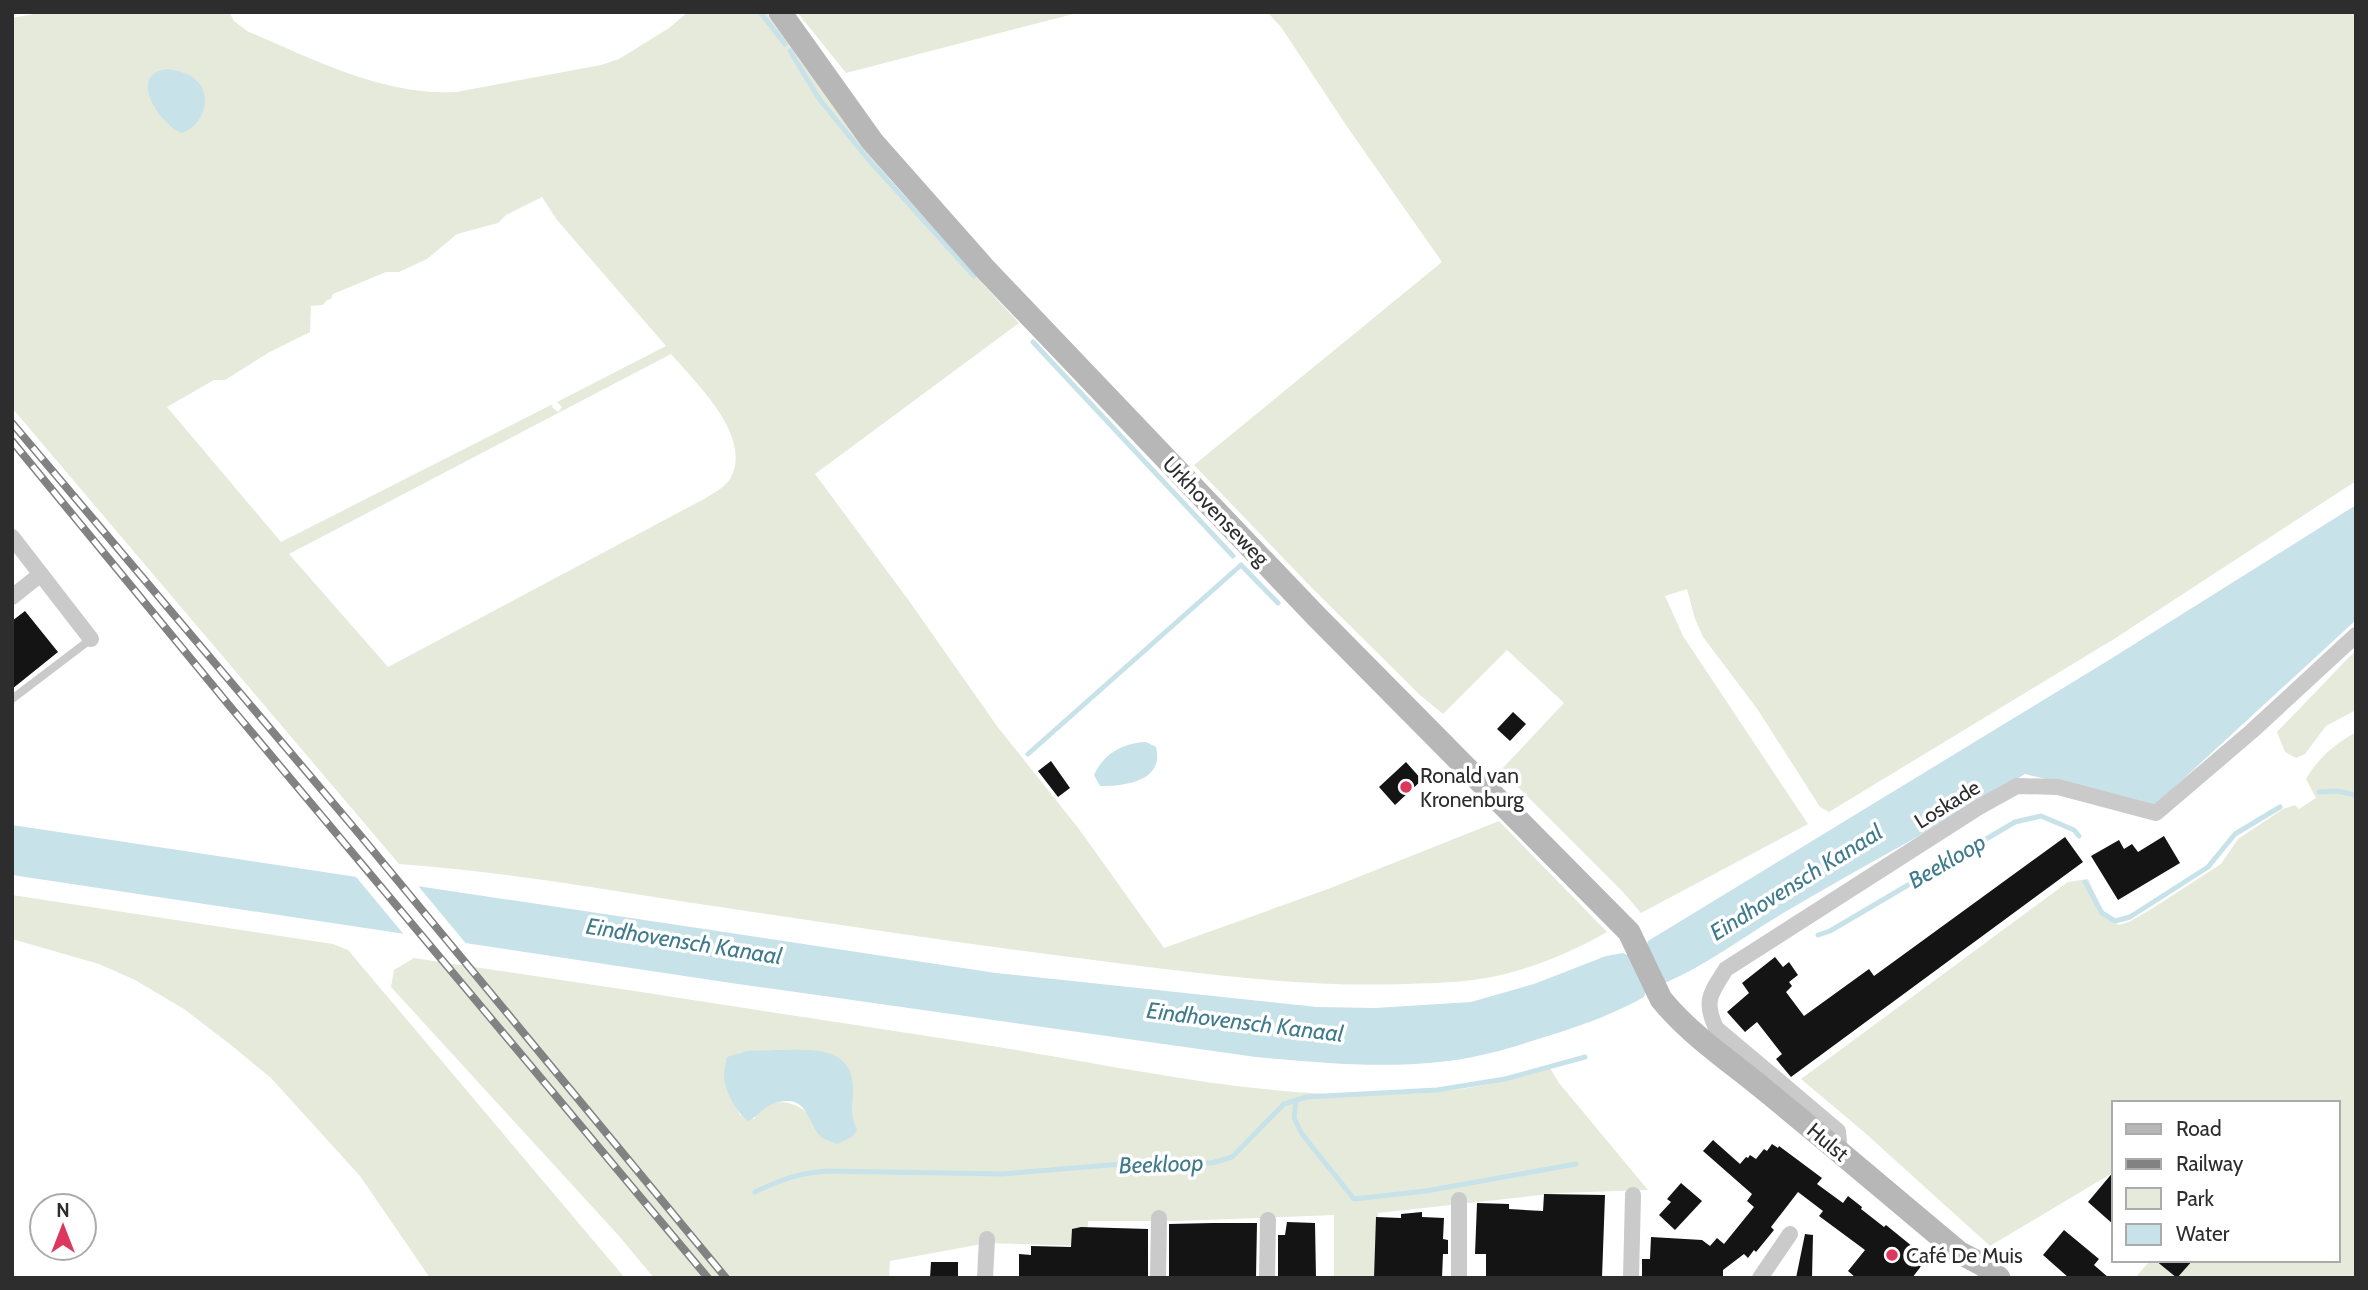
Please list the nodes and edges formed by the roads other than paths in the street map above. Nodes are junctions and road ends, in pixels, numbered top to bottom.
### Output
1 (780, 12) edge
2 (12, 537) edge
3 (41, 574) junction
4 (12, 597) edge
5 (2356, 635) edge
6 (91, 639) joint
7 (12, 699) edge
8 (1661, 999) joint
9 (1840, 1152) junction
10 (1633, 1195) dead end
11 (1459, 1200) dead end
12 (1159, 1218) dead end
13 (1268, 1220) dead end
14 (1790, 1234) dead end
15 (987, 1239) dead end
16 (985, 1278) edge
17 (1158, 1278) edge
18 (1266, 1278) edge
19 (1459, 1278) edge
20 (1631, 1278) edge
21 (1760, 1278) edge
22 (1999, 1278) edge

1 - 8 street, Urkhovenseweg
2 - 3 street
3 - 4 street
3 - 6 street
5 - 9 street, Loskade
6 - 7 lane
8 - 9 street, Hulst
9 - 22 street, Hulst
10 - 20 street
11 - 19 street
12 - 17 street
13 - 18 street
14 - 21 street
15 - 16 street

